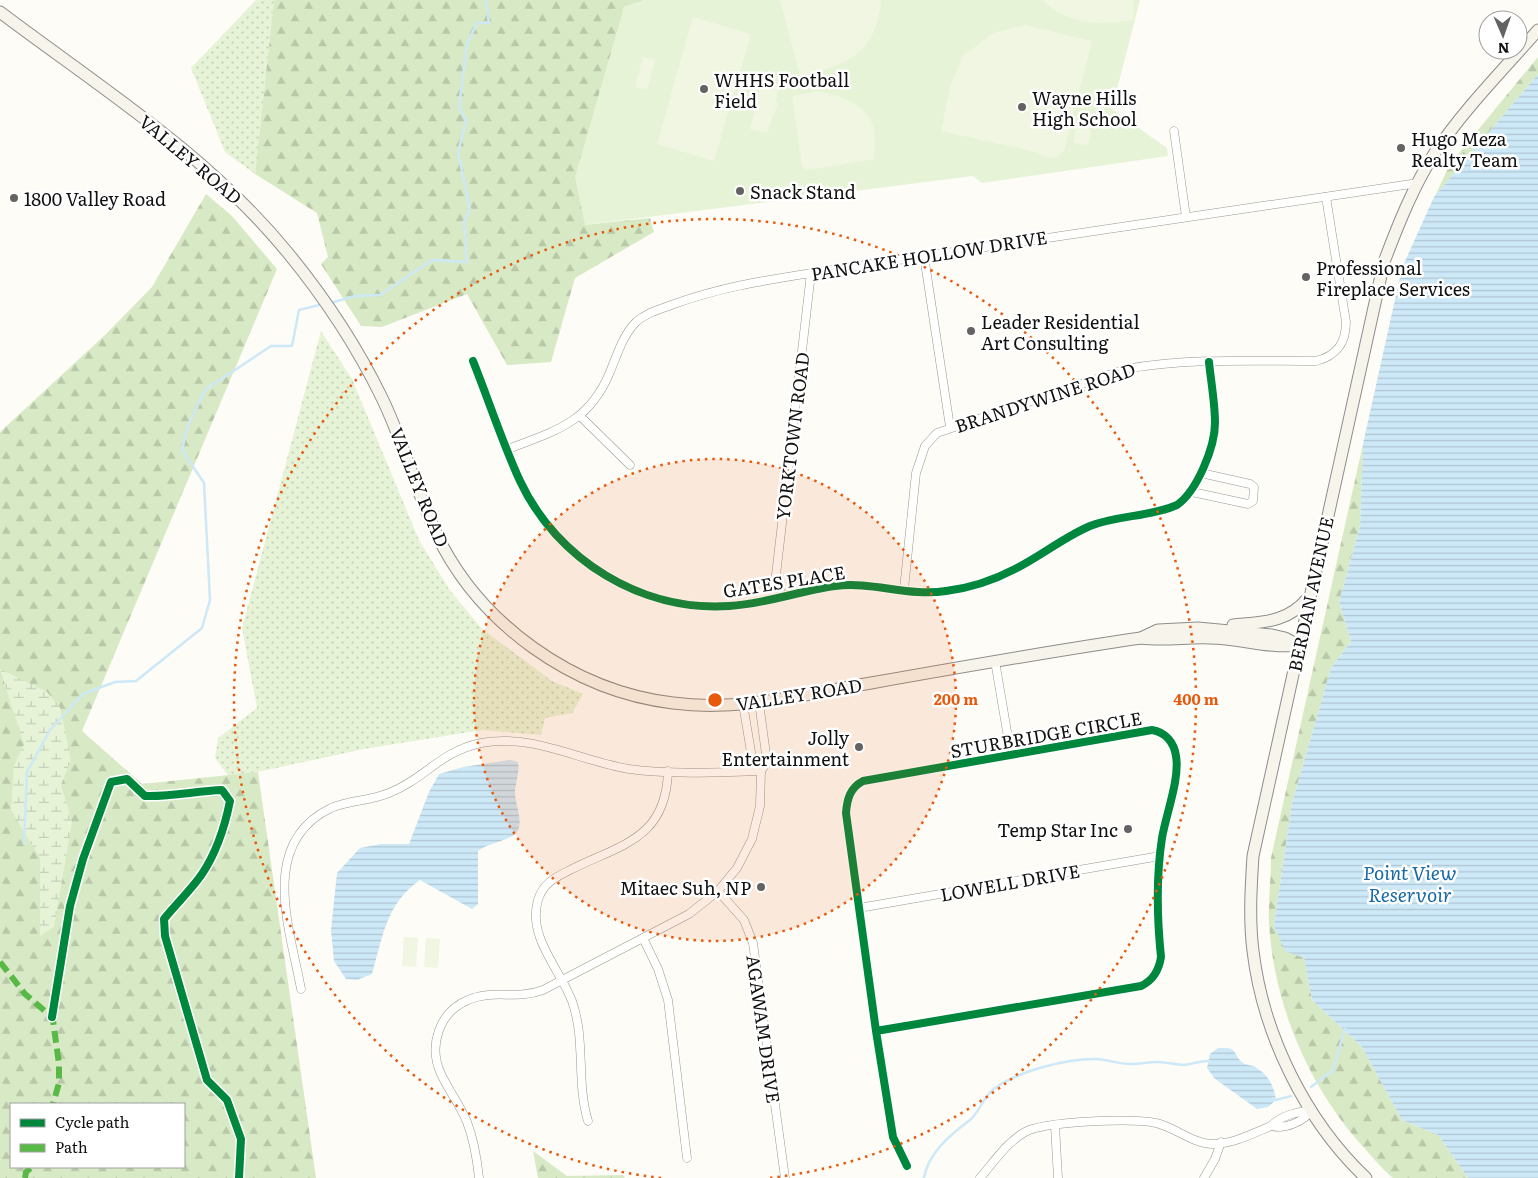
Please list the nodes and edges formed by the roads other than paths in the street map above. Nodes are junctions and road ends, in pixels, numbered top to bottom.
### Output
1 (0, 12) edge
2 (1538, 30) edge
3 (1174, 132) dead end
4 (1418, 183) junction
5 (1326, 196) junction
6 (1186, 217) junction
7 (924, 256) junction
8 (811, 273) junction
9 (473, 361) dead end
10 (1209, 362) junction
11 (580, 416) junction
12 (950, 427) junction
13 (508, 449) junction
14 (630, 465) dead end
15 (1201, 473) junction
16 (1192, 492) junction
17 (904, 589) junction
18 (784, 597) junction
19 (1308, 598) junction
20 (1198, 628) junction
21 (1141, 638) junction
22 (1298, 645) junction
23 (995, 661) junction
24 (759, 702) junction
25 (743, 704) junction
26 (1011, 755) junction
27 (668, 771) junction
28 (761, 771) junction
29 (1160, 856) junction
30 (718, 891) junction
31 (859, 908) junction
32 (643, 938) junction
33 (561, 981) junction
34 (301, 989) dead end
35 (876, 1031) junction
36 (1312, 1110) junction
37 (588, 1121) dead end
38 (1055, 1125) junction
39 (1221, 1142) junction
40 (687, 1158) dead end
41 (907, 1166) dead end
42 (478, 1178) edge
43 (785, 1178) edge
44 (980, 1178) edge
45 (1058, 1178) edge
46 (1204, 1178) edge
47 (1366, 1178) edge

1 - 25 main road, VALLEY ROAD
2 - 4 main road, BERDAN AVENUE
3 - 6 street
4 - 5 street, PANCAKE HOLLOW DRIVE
4 - 19 main road, BERDAN AVENUE
5 - 6 street, PANCAKE HOLLOW DRIVE
5 - 10 street, BRANDYWINE ROAD
6 - 7 street, PANCAKE HOLLOW DRIVE
7 - 8 street, PANCAKE HOLLOW DRIVE
7 - 12 street
8 - 11 street, PANCAKE HOLLOW DRIVE
8 - 18 street, YORKTOWN ROAD
9 - 13 street, GATES PLACE
10 - 12 street, BRANDYWINE ROAD
10 - 15 street, GATES PLACE
11 - 13 street, PANCAKE HOLLOW DRIVE
11 - 14 street
12 - 17 street, BRANDYWINE ROAD
13 - 18 street, GATES PLACE
15 - 16 street, GATES PLACE
15 - 16 street
16 - 17 street, GATES PLACE
17 - 18 street, GATES PLACE
19 - 20 main road
19 - 22 main road, BERDAN AVENUE
20 - 21 main road, VALLEY ROAD
20 - 22 main road, VALLEY ROAD
21 - 22 main road, VALLEY ROAD
21 - 23 main road, VALLEY ROAD
22 - 36 main road, BERDAN AVENUE
23 - 24 main road, VALLEY ROAD
23 - 26 street
24 - 25 main road, VALLEY ROAD
24 - 28 street
25 - 28 street
26 - 29 street, STURBRIDGE CIRCLE
26 - 31 street, STURBRIDGE CIRCLE
27 - 28 street
27 - 33 street
27 - 34 street
28 - 30 street
29 - 31 street, LOWELL DRIVE
29 - 35 street, STURBRIDGE CIRCLE
30 - 32 street
30 - 43 street, AGAWAM DRIVE
31 - 35 street, STURBRIDGE CIRCLE
32 - 33 street
32 - 40 street
33 - 37 street
33 - 42 street
35 - 41 street, STURBRIDGE CIRCLE
36 - 39 street
36 - 47 main road, BERDAN AVENUE
38 - 39 street
38 - 44 street
38 - 45 street
39 - 46 street

